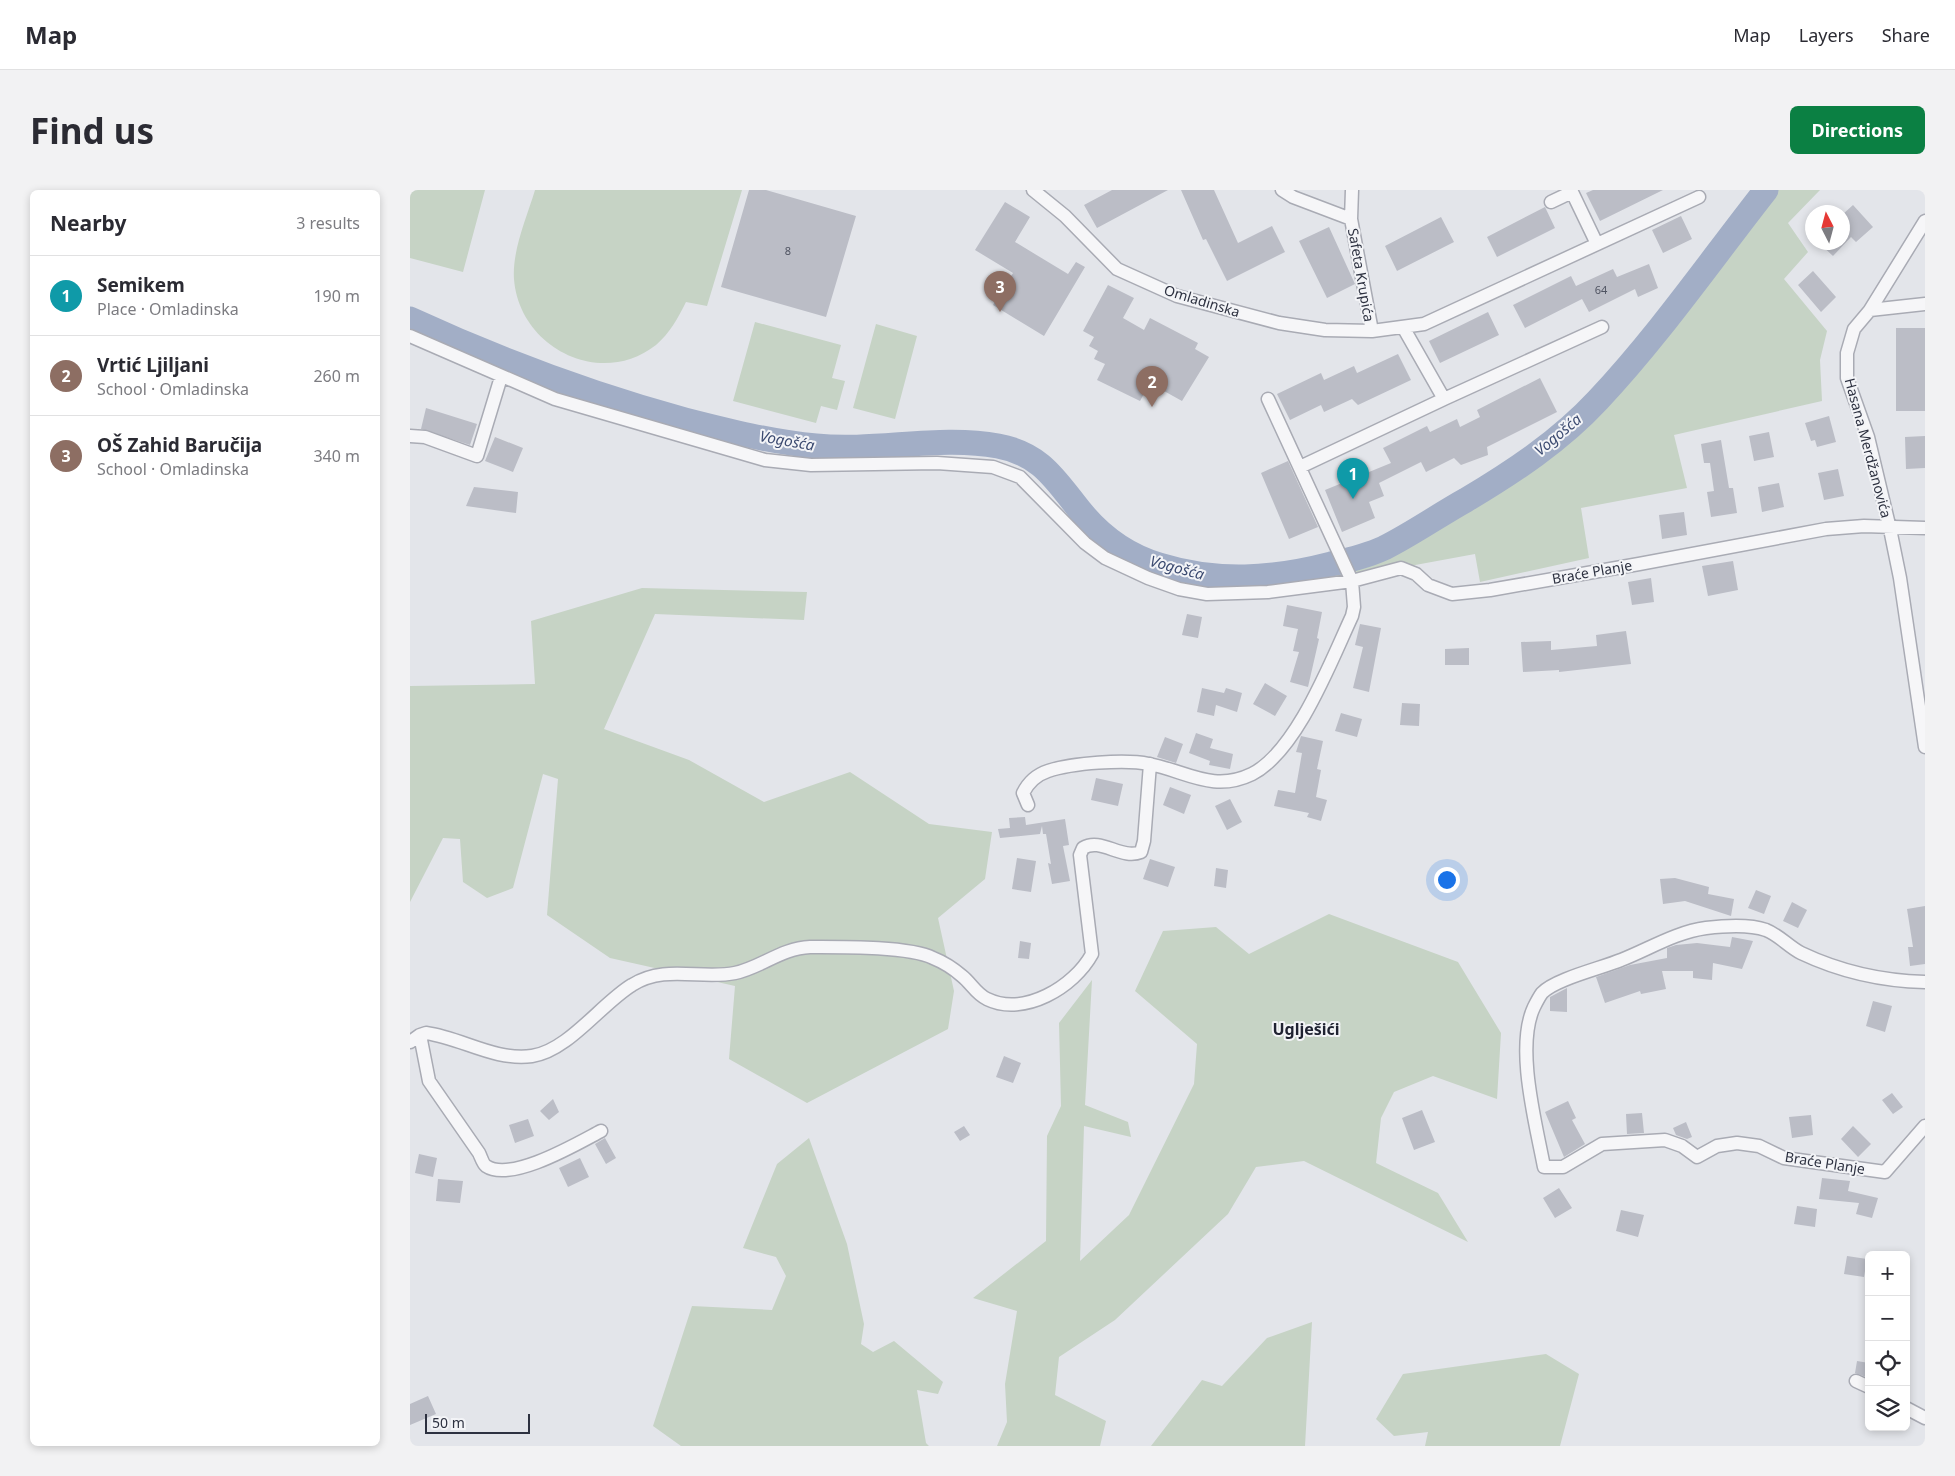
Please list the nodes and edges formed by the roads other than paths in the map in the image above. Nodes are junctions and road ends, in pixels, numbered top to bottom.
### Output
1 (1033, 190) edge
2 (1282, 190) edge
3 (1352, 190) edge
4 (1699, 196) dead end
5 (1551, 202) dead end
6 (1351, 219) junction
7 (1925, 221) edge
8 (1597, 244) junction
9 (1925, 304) edge
10 (1870, 310) junction
11 (1403, 327) junction
12 (1602, 327) dead end
13 (1372, 331) junction
14 (410, 336) edge
15 (501, 376) junction
16 (1268, 399) dead end
17 (1444, 399) junction
18 (410, 436) edge
19 (1300, 467) junction
20 (1925, 528) edge
21 (1890, 529) junction
22 (1350, 576) junction
23 (1925, 747) edge
24 (1150, 764) junction
25 (1028, 805) dead end
26 (1925, 982) edge
27 (415, 1038) edge
28 (1925, 1126) edge
29 (601, 1131) dead end
30 (1856, 1381) dead end
31 (1867, 1386) edge
32 (1910, 1410) edge
33 (1925, 1418) edge

1 - 13 street, Omladinska
2 - 6 street, Safeta Krupića
3 - 6 street, Safeta Krupića
4 - 8 street, Omladinska
5 - 8 street
6 - 13 street, Safeta Krupića
7 - 10 street, Hasana Merdžanovića
8 - 11 street, Omladinska
9 - 10 street
10 - 21 street, Hasana Merdžanovića
11 - 13 street, Omladinska
11 - 17 street
12 - 17 street
14 - 15 street, Braće Planje
15 - 18 street
15 - 22 street, Braće Planje
16 - 19 street
17 - 19 street
19 - 22 street
20 - 21 street, Braće Planje
21 - 22 street, Braće Planje
21 - 23 street
22 - 24 street
24 - 25 street
24 - 27 street
26 - 28 street, Braće Planje
27 - 29 street
30 - 31 street
32 - 33 street

